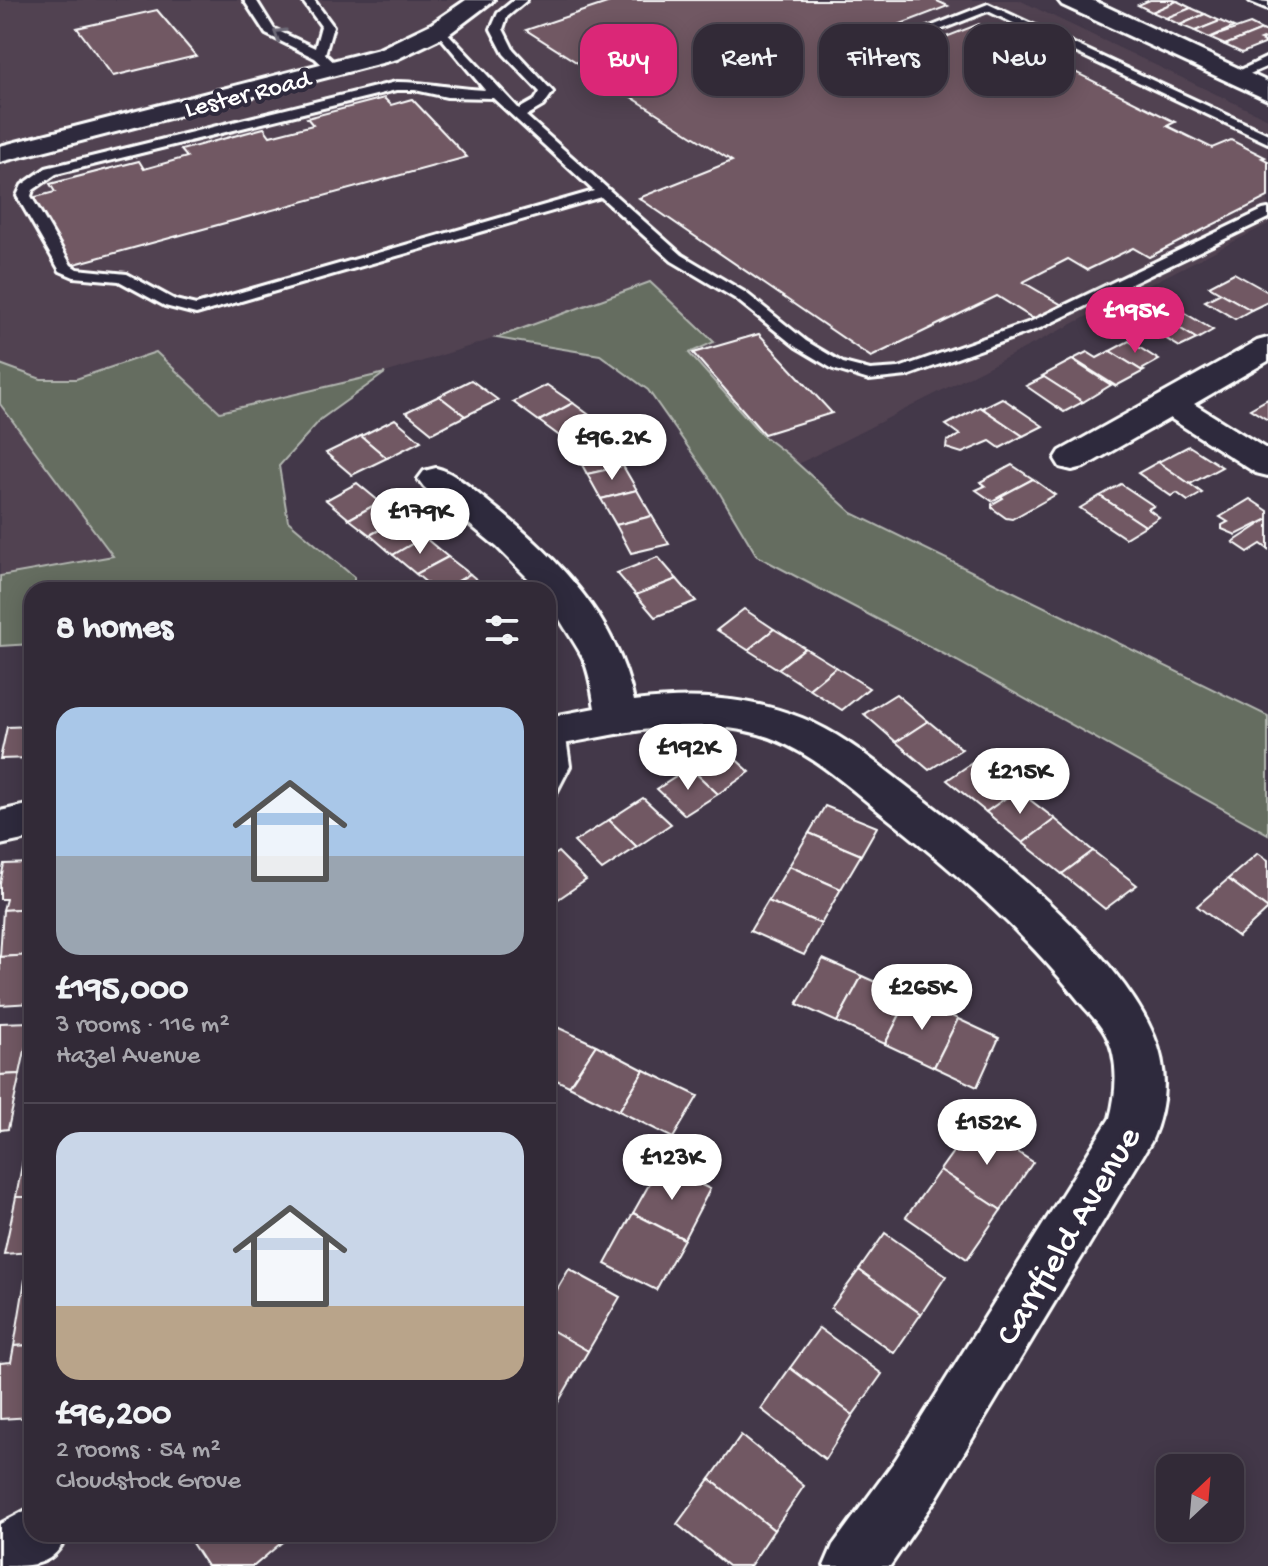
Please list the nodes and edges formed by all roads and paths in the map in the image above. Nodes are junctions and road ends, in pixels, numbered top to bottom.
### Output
1 (250, 0) edge
2 (308, 0) edge
3 (482, 0) edge
4 (521, 0) edge
5 (1071, 0) edge
6 (1255, 0) edge
7 (1268, 6) edge
8 (944, 24) edge
9 (440, 29) junction
10 (1268, 61) edge
11 (327, 63) junction
12 (1234, 76) junction
13 (1268, 92) edge
14 (497, 94) junction
15 (518, 115) junction
16 (1268, 139) edge
17 (0, 154) edge
18 (604, 192) junction
19 (1268, 213) edge
20 (1268, 348) edge
21 (1170, 403) junction
22 (1072, 459) dead end
23 (1268, 465) edge
24 (436, 479) dead end
25 (556, 582) edge
26 (556, 582) edge
27 (618, 719) junction
28 (556, 730) edge
29 (556, 748) edge
30 (556, 774) edge
31 (24, 823) edge
32 (0, 828) edge
33 (26, 1542) edge
34 (0, 1558) edge
35 (854, 1566) edge

11 -> 1 lane
2 - 11 lane
3 - 9 street, Lester Road
4 - 15 lane
5 - 12 main road
6 - 7 lane
8 - 16 lane
9 - 11 street, Lester Road
9 - 14 lane
10 - 12 lane
11 - 17 street, Lester Road
12 - 13 main road
14 - 15 lane
14 - 18 lane
15 - 18 lane
18 - 19 lane
20 - 21 street
21 - 22 street
21 - 23 street
24 - 25 street
26 - 27 street
27 - 28 street, Carrfield Avenue
27 - 35 street, Carrfield Avenue
29 - 30 lane
31 - 32 street
33 - 34 street

